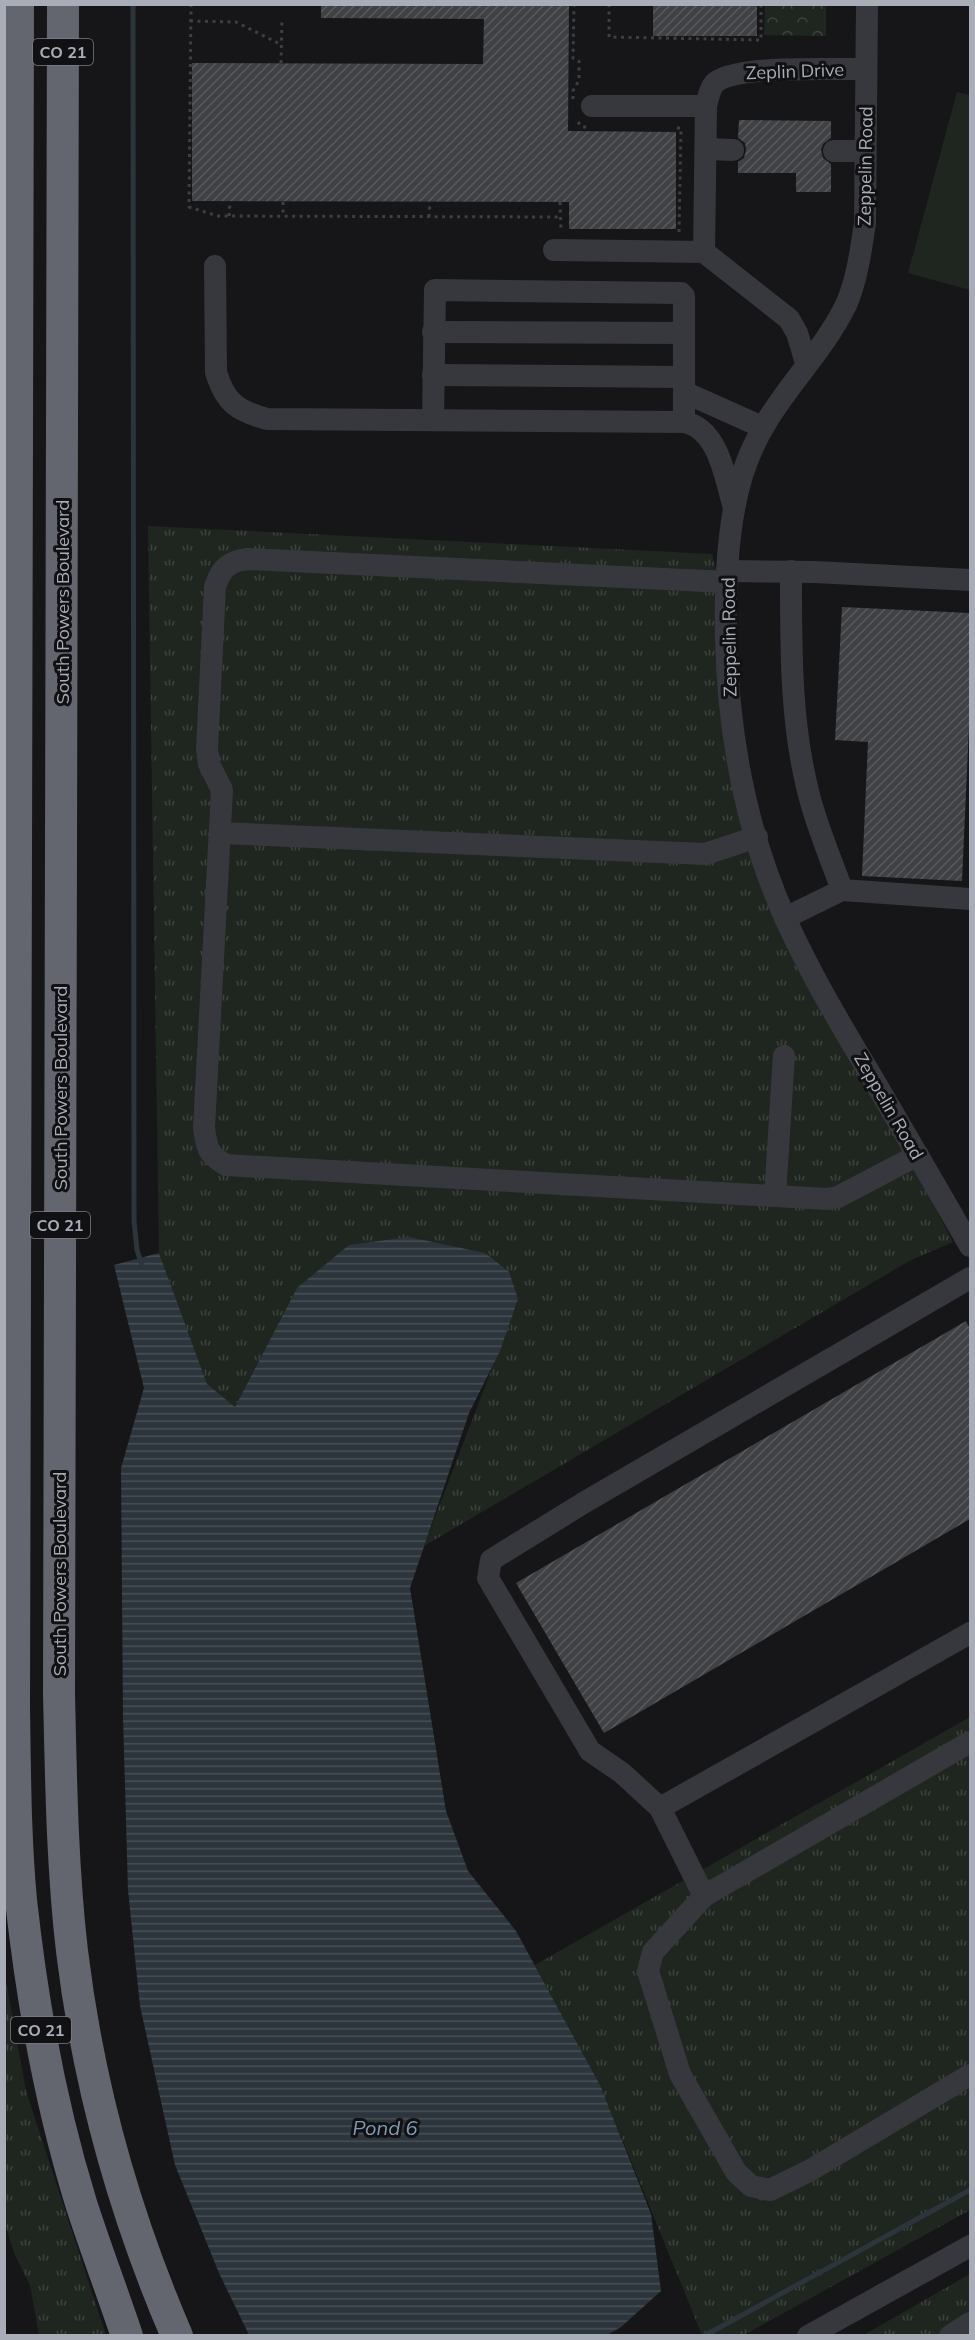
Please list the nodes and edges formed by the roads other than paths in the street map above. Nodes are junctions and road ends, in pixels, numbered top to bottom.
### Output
1 (18, 4) edge
2 (63, 4) edge
3 (69, 4) edge
4 (867, 4) edge
5 (866, 69) junction
6 (63, 99) junction
7 (706, 106) junction
8 (583, 114) road end
9 (706, 149) junction
10 (733, 150) dead end
11 (834, 151) dead end
12 (865, 151) junction
13 (559, 242) road end
14 (704, 252) junction
15 (214, 266) dead end
16 (433, 332) junction
17 (684, 333) junction
18 (807, 363) junction
19 (433, 375) junction
20 (684, 384) junction
21 (433, 420) junction
22 (684, 422) junction
23 (762, 427) junction
24 (735, 508) junction
25 (791, 571) junction
26 (727, 576) junction
27 (970, 580) edge
28 (222, 833) junction
29 (757, 837) junction
30 (842, 890) junction
31 (970, 899) edge
32 (785, 918) junction
33 (784, 1056) dead end
34 (918, 1155) junction
35 (775, 1196) junction
36 (16, 1232) junction
37 (970, 1246) edge
38 (970, 1278) edge
39 (4, 1373) edge
40 (4, 1551) edge
41 (970, 1633) edge
42 (14, 1679) junction
43 (970, 1742) edge
44 (660, 1808) junction
45 (704, 1896) junction
46 (970, 2074) edge
47 (81, 2204) junction
48 (970, 2247) edge
49 (970, 2324) edge
50 (117, 2336) edge
51 (127, 2336) edge
52 (179, 2336) edge
53 (808, 2336) edge
54 (950, 2336) edge

1 - 36 highway, CO 21
2 - 6 highway, South Powers Boulevard / CO 21
3 - 6 highway
4 - 5 street, Zeppelin Road
5 - 7 street, Zeplin Drive
5 - 12 street, Zeppelin Road
6 - 52 highway, South Powers Boulevard / CO 21
7 - 8 street
7 - 9 street, Zeplin Drive
9 - 10 street
9 - 14 street, Zeplin Drive
11 - 12 street
12 - 18 street, Zeppelin Road
13 - 14 street
14 - 18 street
15 - 21 street
16 - 17 street
16 - 17 street
16 - 19 street
17 - 20 street
18 - 23 street, Zeppelin Road
19 - 20 street
19 - 21 street
20 - 22 street
20 - 23 street
21 - 22 street
22 - 24 street
23 - 24 street, Zeppelin Road
24 - 26 street, Zeppelin Road
25 - 26 street
25 - 27 street
25 - 30 street
26 - 28 street
26 - 29 street, Zeppelin Road
28 - 29 street
28 - 35 street
29 - 32 street, Zeppelin Road
30 - 31 street
30 - 32 street
32 - 34 street, Zeppelin Road
33 - 35 street
34 - 35 street
34 - 37 street, Zeppelin Road
36 - 39 street
36 - 42 highway, CO 21
38 - 44 street
40 - 42 street
41 - 44 street
42 - 47 highway, CO 21
43 - 45 street
44 - 45 street
45 - 46 street
47 - 50 highway
47 - 51 highway, CO 21
48 - 53 street
49 - 54 street

